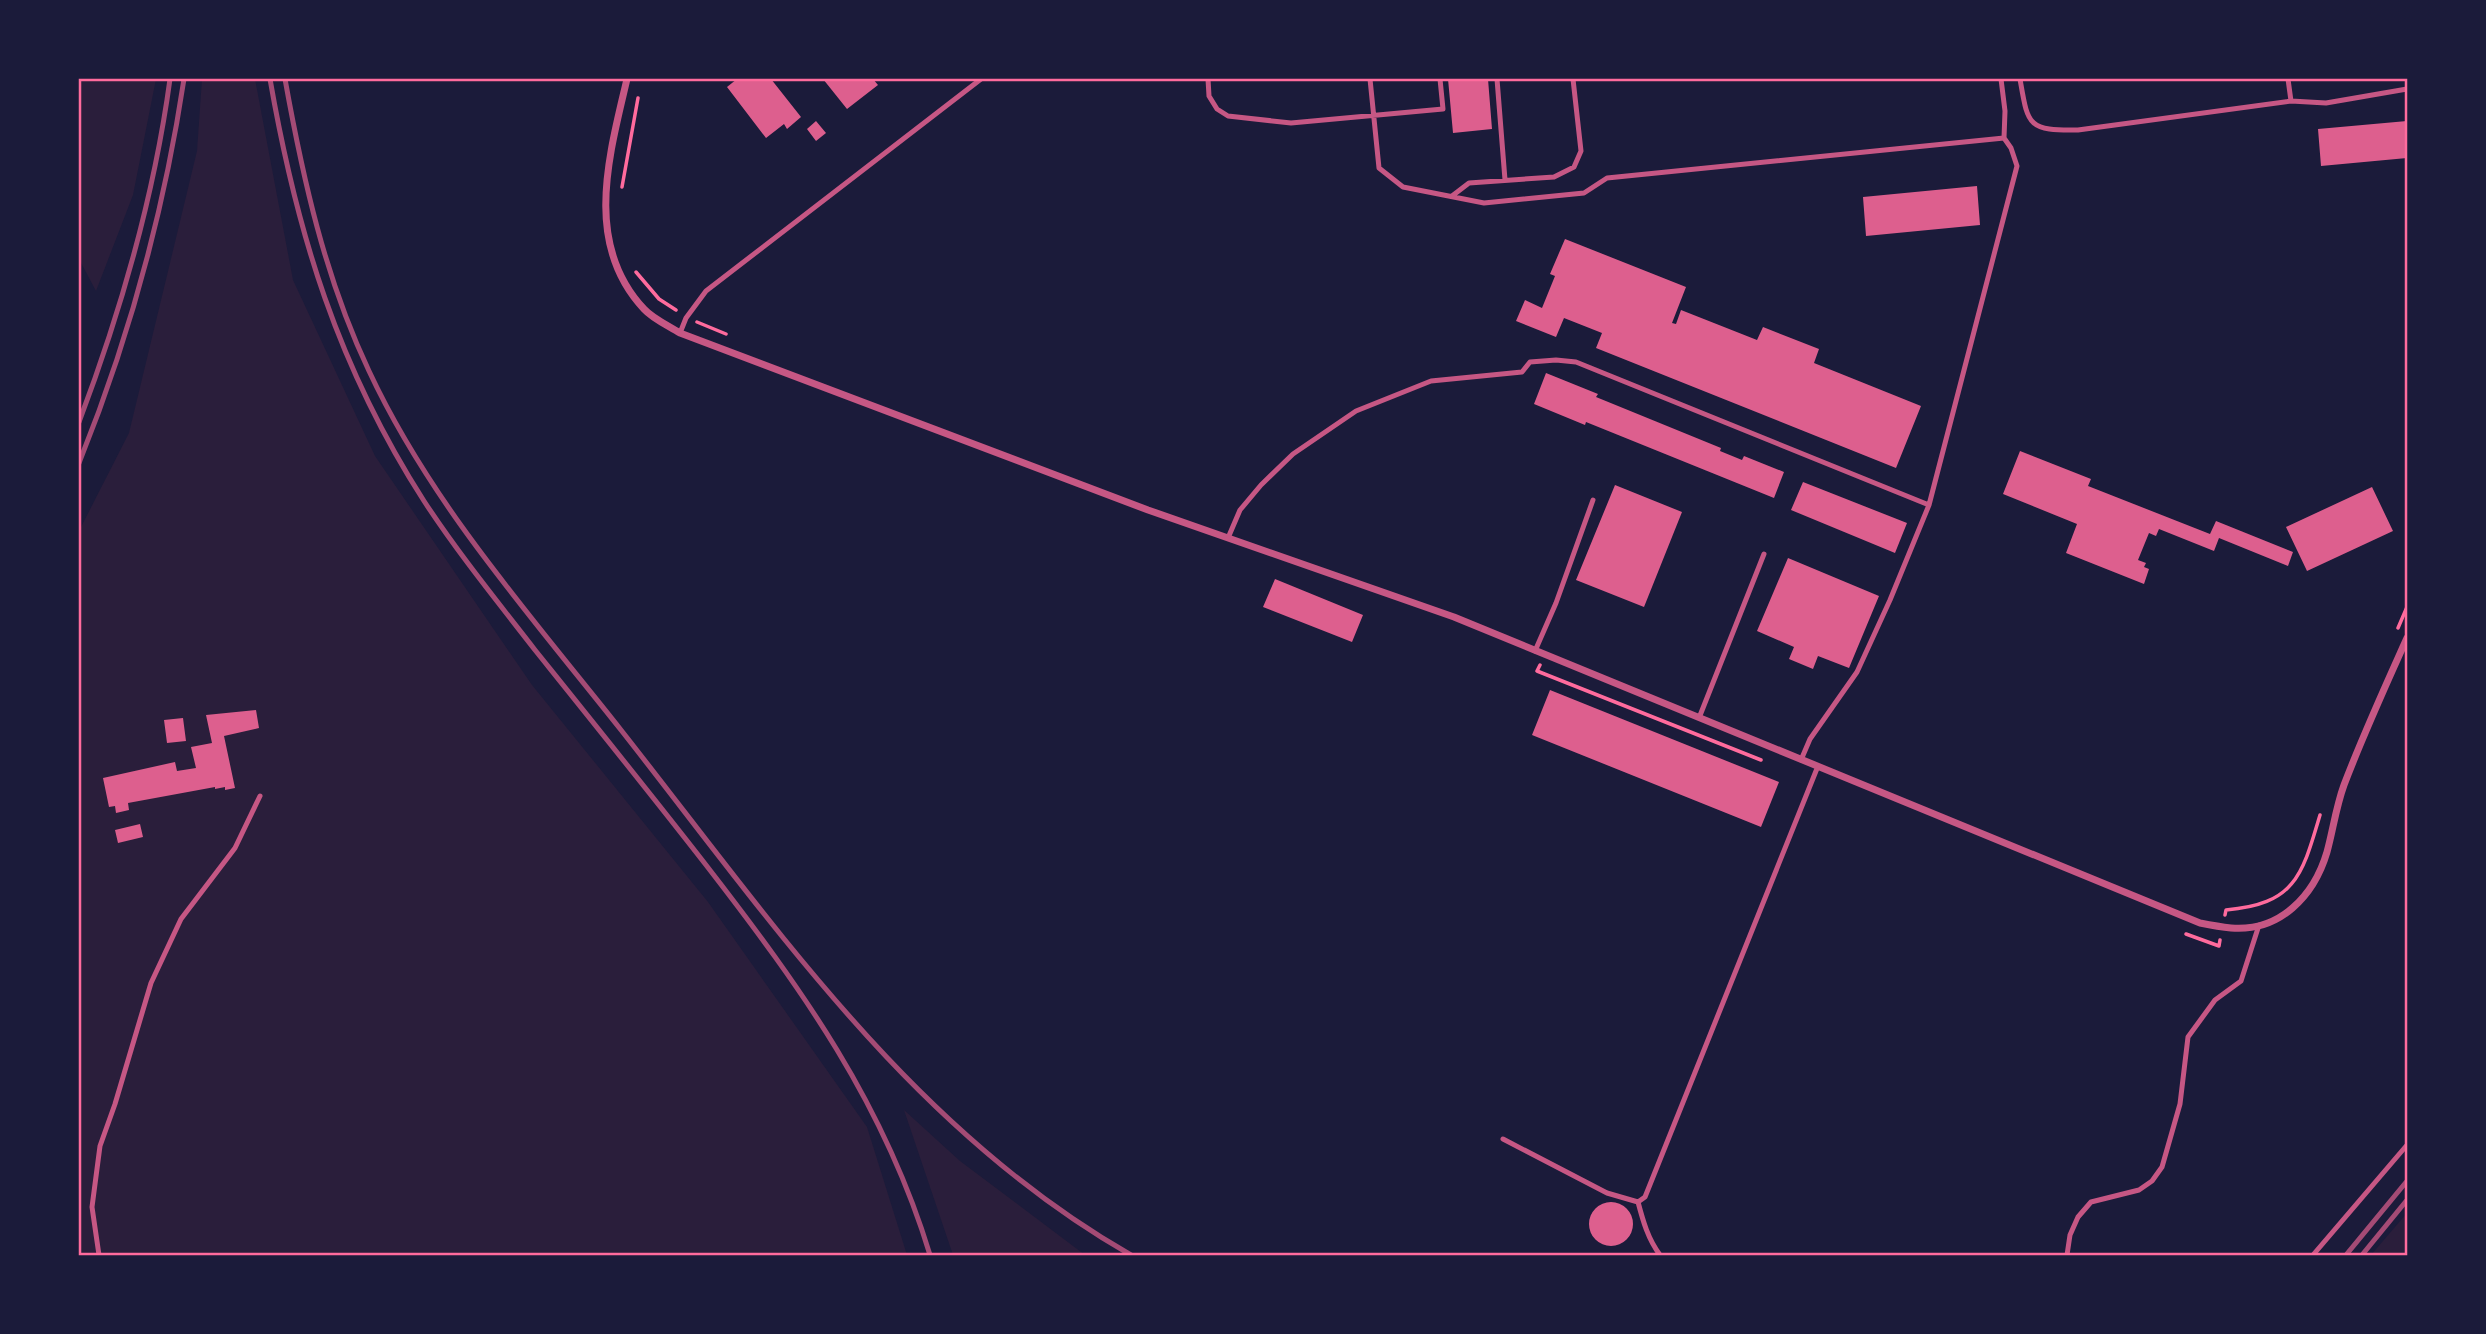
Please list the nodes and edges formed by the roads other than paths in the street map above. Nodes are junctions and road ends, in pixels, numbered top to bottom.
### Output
1 (627, 79) edge
2 (969, 79) edge
3 (981, 79) edge
4 (1208, 79) edge
5 (1370, 79) edge
6 (1440, 79) edge
7 (1497, 79) edge
8 (1573, 79) edge
9 (2001, 79) edge
10 (2020, 79) edge
11 (2288, 79) edge
12 (973, 85) junction
13 (2407, 89) edge
14 (2291, 101) junction
15 (1373, 117) junction
16 (2004, 138) junction
17 (1505, 180) junction
18 (1452, 196) junction
19 (680, 333) junction
20 (1593, 500) dead end
21 (1929, 505) junction
22 (1228, 538) junction
23 (1765, 554) dead end
24 (2407, 638) edge
25 (1535, 651) junction
26 (1699, 718) junction
27 (1801, 760) junction
28 (1818, 766) junction
29 (260, 796) dead end
30 (2259, 925) junction
31 (1503, 1139) dead end
32 (2407, 1144) edge
33 (1638, 1202) junction
34 (99, 1255) edge
35 (1660, 1255) edge
36 (2067, 1255) edge
37 (2314, 1255) edge

1 - 19 street
2 - 12 lane
3 - 12 lane
4 - 15 lane
5 - 15 lane
6 - 15 lane
7 - 17 lane
8 - 17 lane
9 - 16 lane
10 - 14 lane
11 - 14 lane
12 - 19 lane
13 - 14 lane
15 - 18 lane
16 - 18 lane
16 - 21 lane
17 - 18 lane
19 - 22 street
20 - 25 lane
21 - 22 lane
21 - 27 lane
22 - 25 street
23 - 26 lane
24 - 30 street
25 - 26 street
26 - 27 street
27 - 28 street
28 - 30 street
28 - 33 lane
29 - 34 lane
30 - 36 lane
31 - 33 lane
32 - 37 lane
33 - 35 lane

